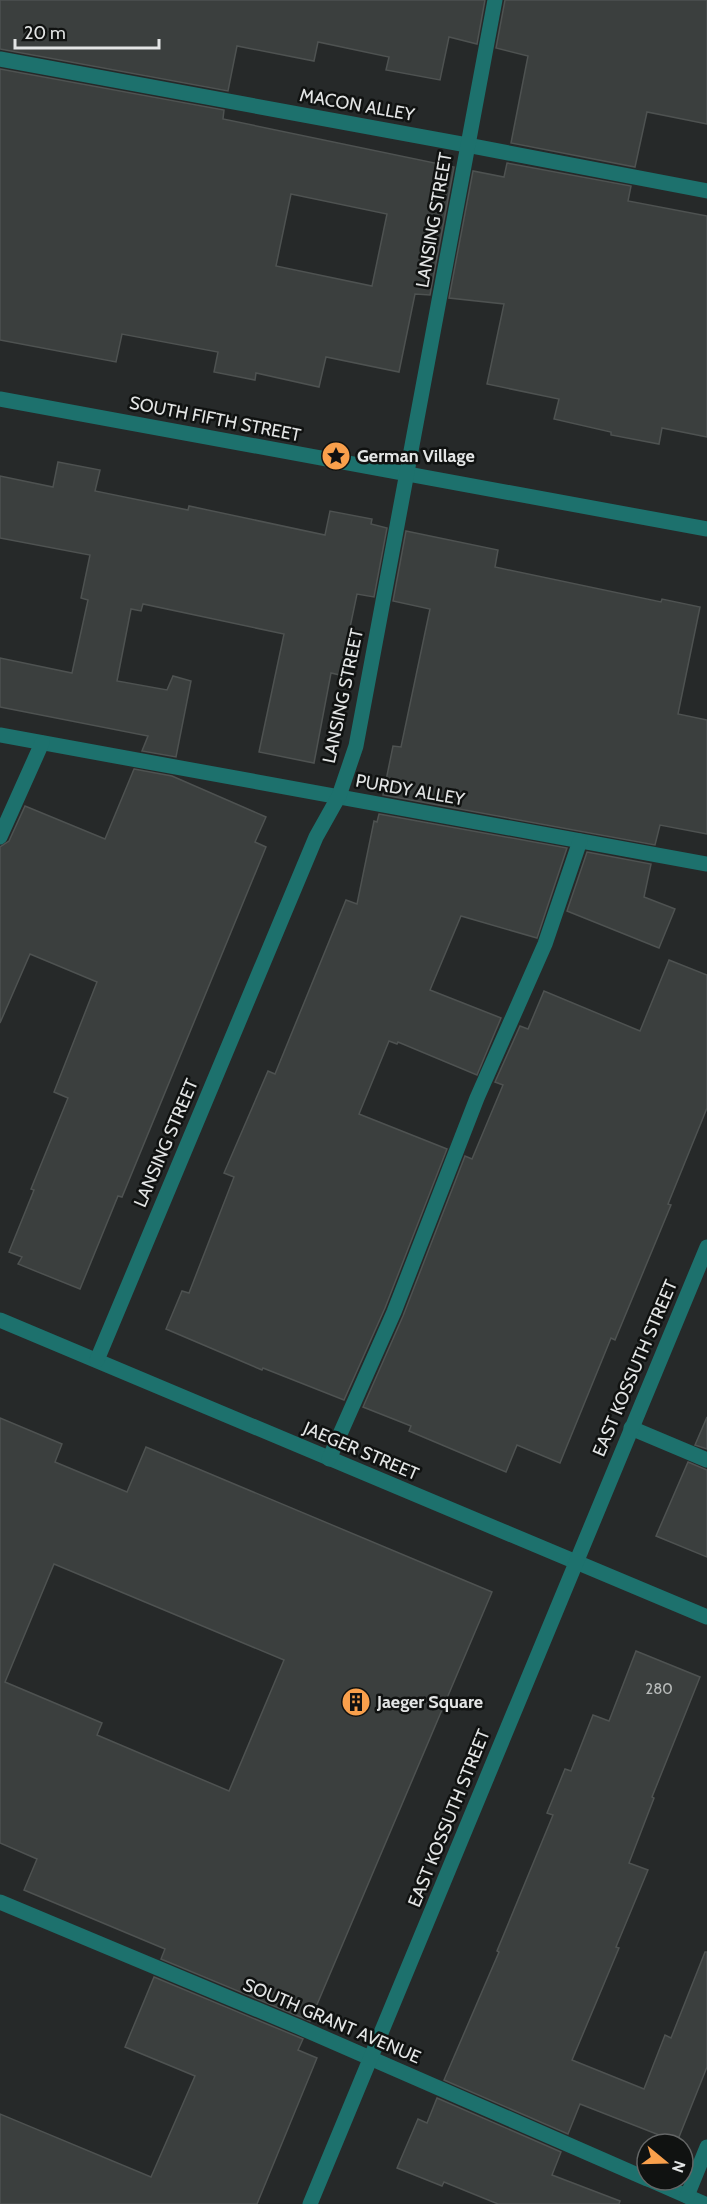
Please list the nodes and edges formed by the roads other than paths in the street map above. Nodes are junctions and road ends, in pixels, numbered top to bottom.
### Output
1 (495, 0) edge
2 (0, 59) edge
3 (467, 144) junction
4 (707, 191) edge
5 (0, 399) edge
6 (407, 474) junction
7 (707, 529) edge
8 (0, 735) edge
9 (42, 743) junction
10 (339, 796) junction
11 (0, 837) edge
12 (580, 841) junction
13 (707, 864) edge
14 (707, 1247) edge
15 (0, 1320) edge
16 (97, 1360) junction
17 (631, 1428) junction
18 (329, 1459) junction
19 (707, 1460) edge
20 (575, 1563) junction
21 (707, 1617) edge
22 (0, 1902) edge
23 (370, 2058) junction
24 (707, 2147) edge
25 (635, 2173) edge
26 (678, 2192) edge
27 (687, 2196) junction
28 (310, 2204) edge
29 (705, 2204) edge

1 - 3 street, LANSING STREET
2 - 3 street, MACON ALLEY
3 - 4 street, MACON ALLEY
3 - 6 street, LANSING STREET
5 - 6 street, SOUTH FIFTH STREET
6 - 7 street, SOUTH FIFTH STREET
6 - 10 street, LANSING STREET
8 - 9 street, PURDY ALLEY
9 - 10 street, PURDY ALLEY
9 - 11 street
10 - 12 street, PURDY ALLEY
10 - 16 street, LANSING STREET
12 - 13 street, PURDY ALLEY
12 - 18 street
14 - 17 street, EAST KOSSUTH STREET
15 - 16 street, JAEGER STREET
16 - 18 street, JAEGER STREET
17 - 19 street
17 - 20 street, EAST KOSSUTH STREET
18 - 20 street, JAEGER STREET
20 - 21 street, JAEGER STREET
20 - 23 street, EAST KOSSUTH STREET
22 - 23 street, SOUTH GRANT AVENUE
23 - 25 street, SOUTH GRANT AVENUE
23 - 28 street, EAST KOSSUTH STREET
24 - 27 street
26 - 27 street, SOUTH GRANT AVENUE
27 - 29 street, SOUTH GRANT AVENUE

